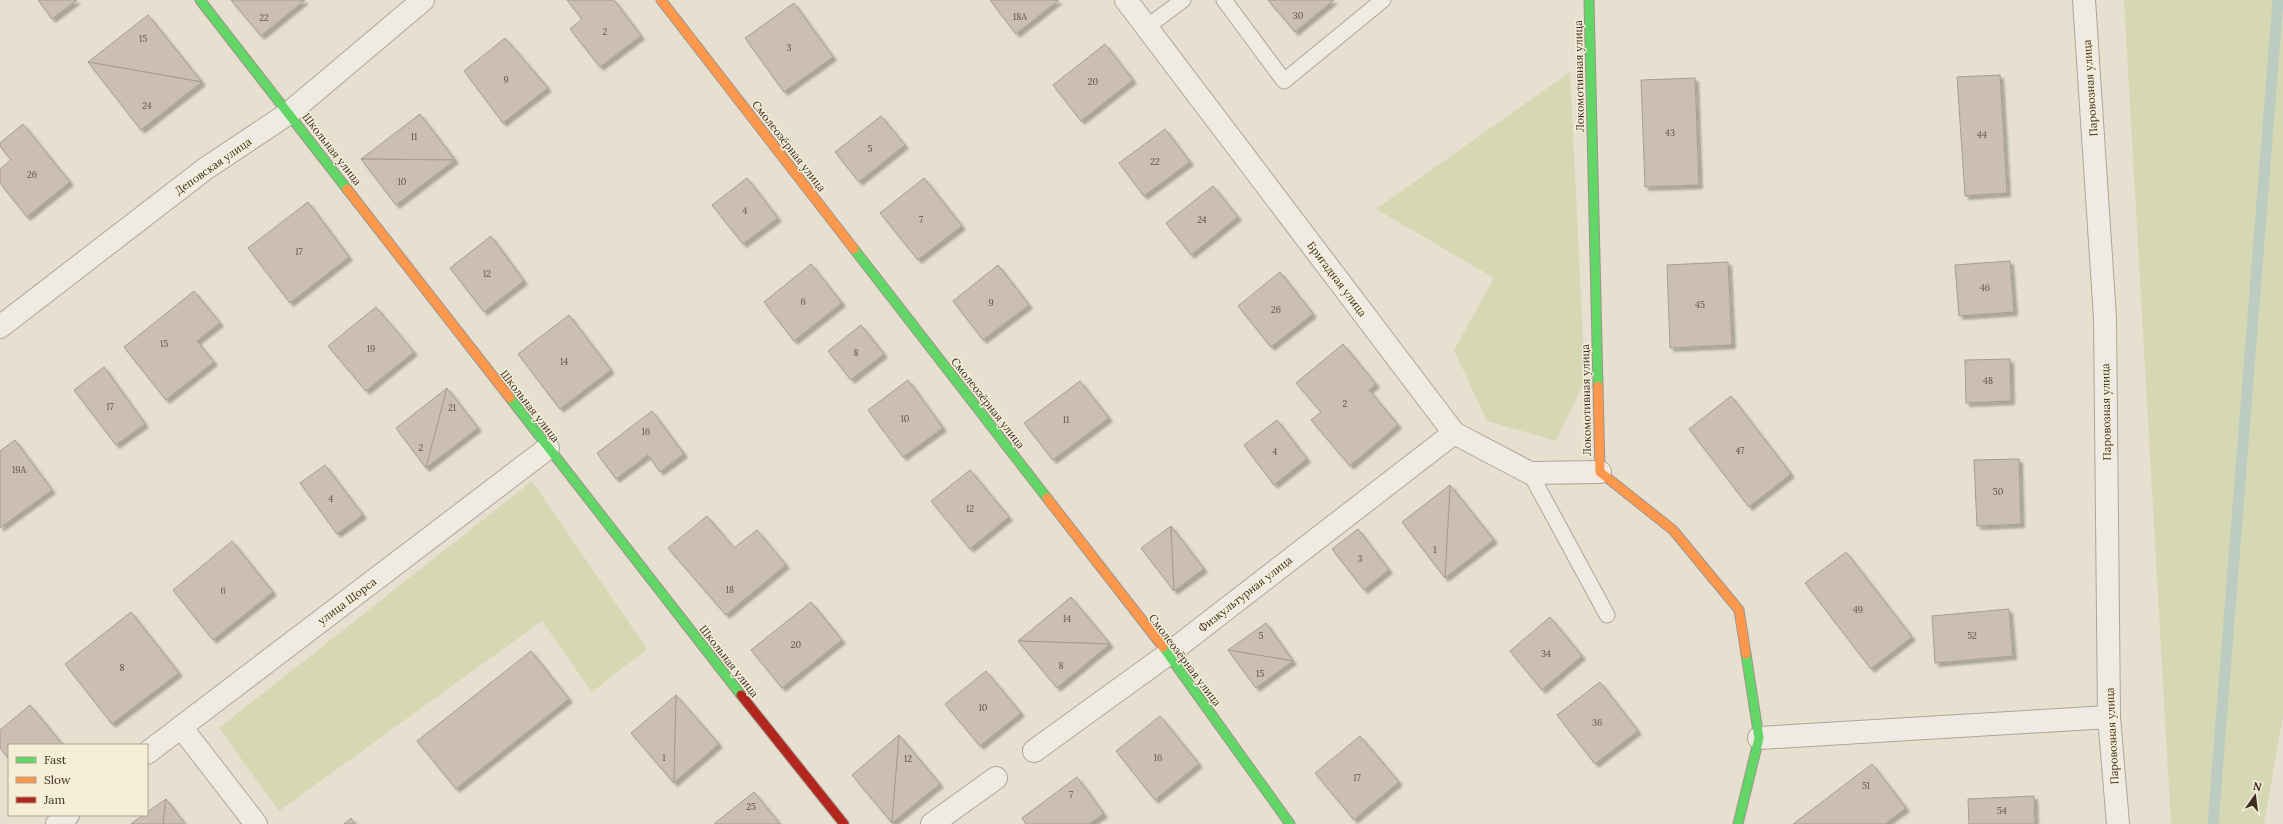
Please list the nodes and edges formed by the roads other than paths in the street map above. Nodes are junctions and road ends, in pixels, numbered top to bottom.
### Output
1 (200, 0) edge
2 (423, 0) edge
3 (661, 0) edge
4 (1126, 0) edge
5 (1183, 0) edge
6 (1224, 0) edge
7 (1383, 0) edge
8 (1589, 0) edge
9 (2084, 0) edge
10 (1147, 27) junction
11 (289, 113) junction
12 (0, 327) edge
13 (1454, 433) junction
14 (548, 448) junction
15 (1600, 472) junction
16 (1530, 474) junction
17 (1607, 615) dead end
18 (1168, 654) junction
19 (2109, 718) junction
20 (181, 727) junction
21 (1759, 738) junction
22 (1034, 751) dead end
23 (148, 752) edge
24 (996, 778) dead end
25 (67, 816) edge
26 (57, 824) edge
27 (256, 824) edge
28 (844, 824) edge
29 (932, 824) edge
30 (1290, 824) edge
31 (1738, 824) edge
32 (2118, 824) edge

1 - 11 street, Школьная улица
2 - 11 street, Деповская улица
3 - 18 street, Смолеозёрная улица
4 - 10 street, Бригадная улица
5 - 10 lane
6 - 7 lane
8 - 15 street, Локомотивная улица
9 - 19 street, Паровозная улица
10 - 13 street, Бригадная улица
11 - 12 street, Деповская улица
11 - 14 street, Школьная улица
13 - 16 street, Бригадная улица
13 - 18 street, Физкультурная улица
14 - 20 street, улица Щорса
14 - 28 street, Школьная улица
15 - 16 street, Бригадная улица
15 - 21 street
16 - 17 lane
18 - 22 street, Физкультурная улица
18 - 30 street, Смолеозёрная улица
19 - 21 street
19 - 32 street, Паровозная улица
20 - 23 street, улица Щорса
20 - 27 street
21 - 31 street
24 - 29 street
25 - 26 street

